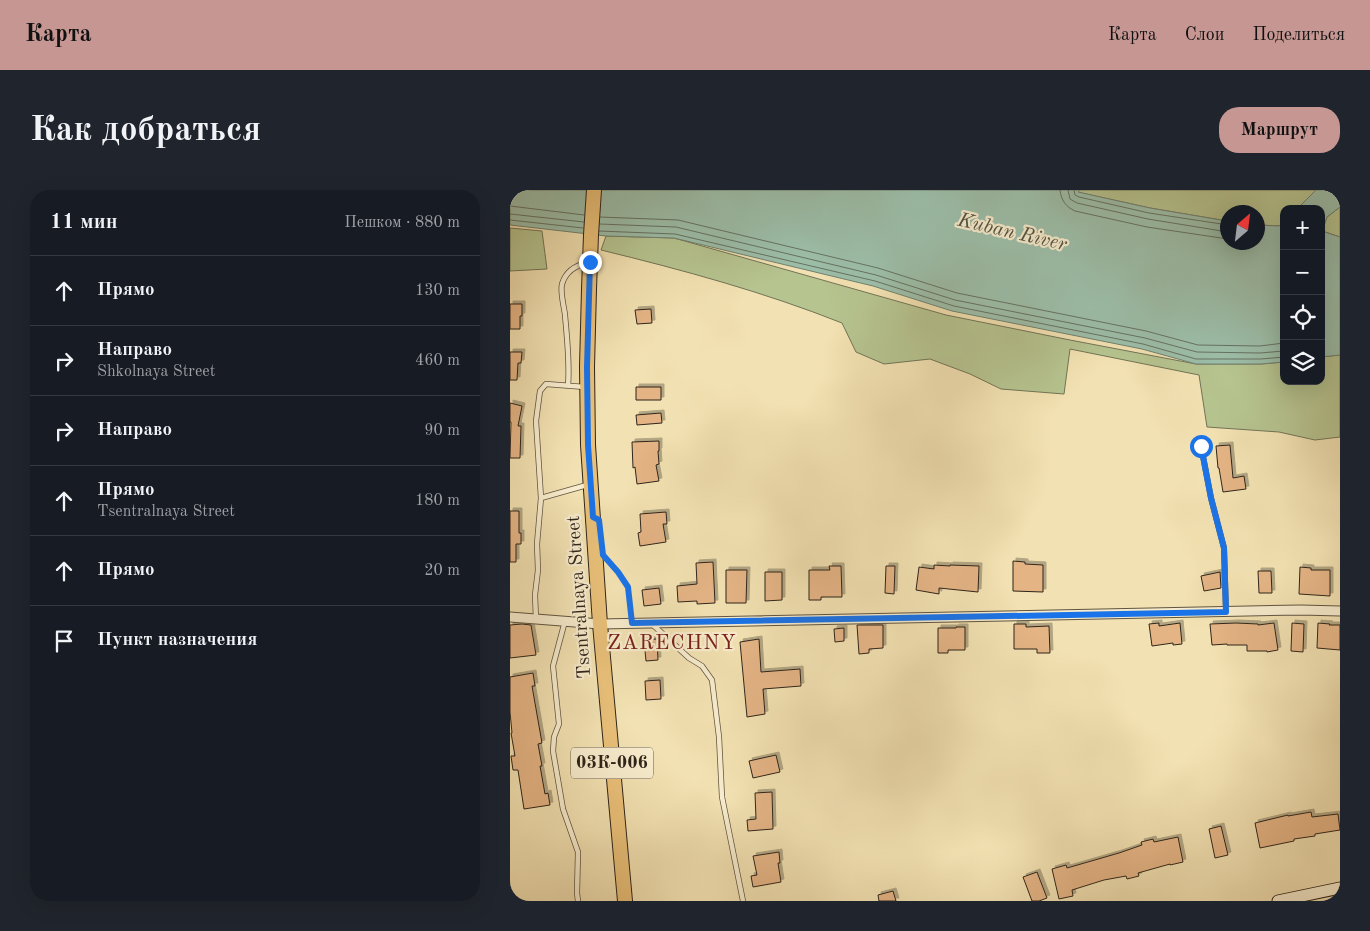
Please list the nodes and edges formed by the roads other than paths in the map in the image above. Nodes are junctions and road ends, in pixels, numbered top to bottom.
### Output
1 (594, 190) edge
2 (590, 262) junction
3 (568, 386) junction
4 (587, 387) junction
5 (1201, 446) dead end
6 (590, 484) junction
7 (540, 498) junction
8 (1340, 611) edge
9 (1226, 612) junction
10 (510, 617) edge
11 (536, 619) junction
12 (565, 621) junction
13 (650, 622) junction
14 (600, 624) junction
15 (1340, 888) edge
16 (578, 901) edge
17 (625, 901) edge
18 (743, 901) edge
19 (1278, 901) edge

1 - 2 main road, 03К-006
2 - 3 lane
2 - 4 main road, Tsentralnaya Street / 03К-006
3 - 4 lane
3 - 7 lane
4 - 6 main road, Tsentralnaya Street / 03К-006
5 - 9 lane
6 - 7 lane
6 - 14 main road, Tsentralnaya Street / 03К-006
7 - 11 lane
8 - 9 street
9 - 13 street
10 - 11 street
11 - 12 street
12 - 14 street
12 - 16 lane
13 - 14 street
13 - 18 lane
14 - 17 main road, Tsentralnaya Street / 03К-006
15 - 19 street

